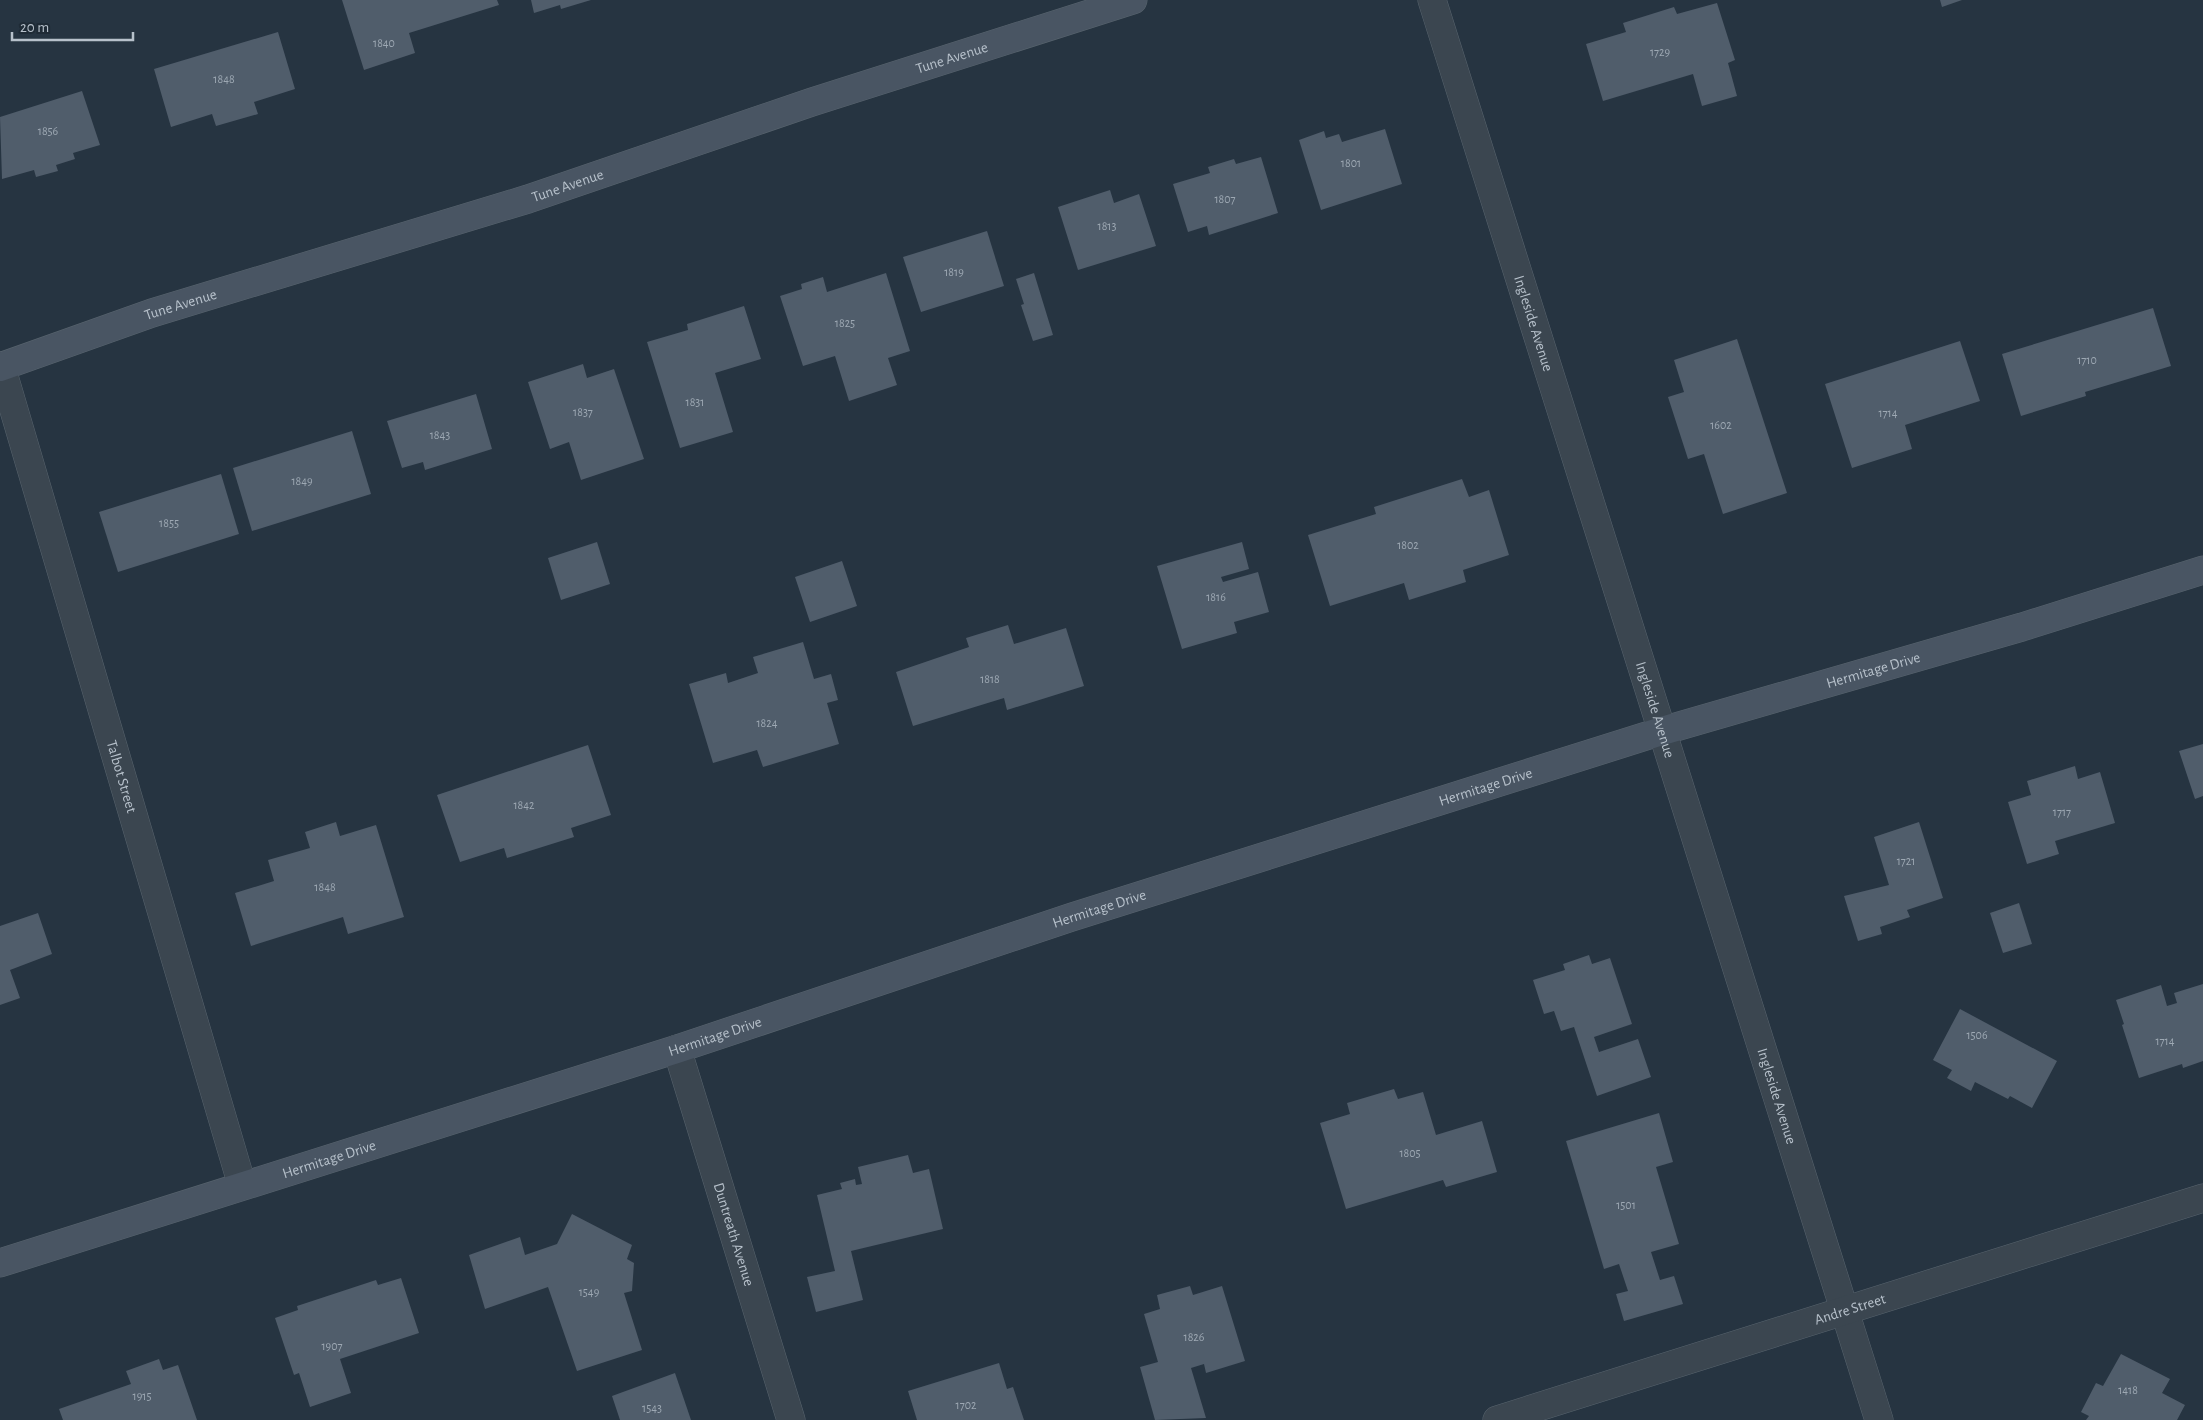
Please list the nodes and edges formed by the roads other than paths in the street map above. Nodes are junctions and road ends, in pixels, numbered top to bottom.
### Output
1 (1133, 0) edge
2 (1432, 0) edge
3 (1, 366) edge
4 (2203, 570) edge
5 (1662, 731) junction
6 (677, 1049) junction
7 (242, 1185) junction
8 (2203, 1198) edge
9 (0, 1263) edge
10 (1845, 1311) junction
11 (791, 1420) edge
12 (1497, 1420) edge
13 (1879, 1420) edge

1 - 3 street, Tune Avenue
2 - 5 street, Ingleside Avenue
3 - 7 street, Talbot Street
4 - 5 street, Hermitage Drive
5 - 6 street, Hermitage Drive
5 - 10 street, Ingleside Avenue
6 - 7 street, Hermitage Drive
6 - 11 street, Duntreath Avenue
7 - 9 street, Hermitage Drive
8 - 10 street, Andre Street
10 - 12 street, Andre Street
10 - 13 street, Ingleside Avenue

